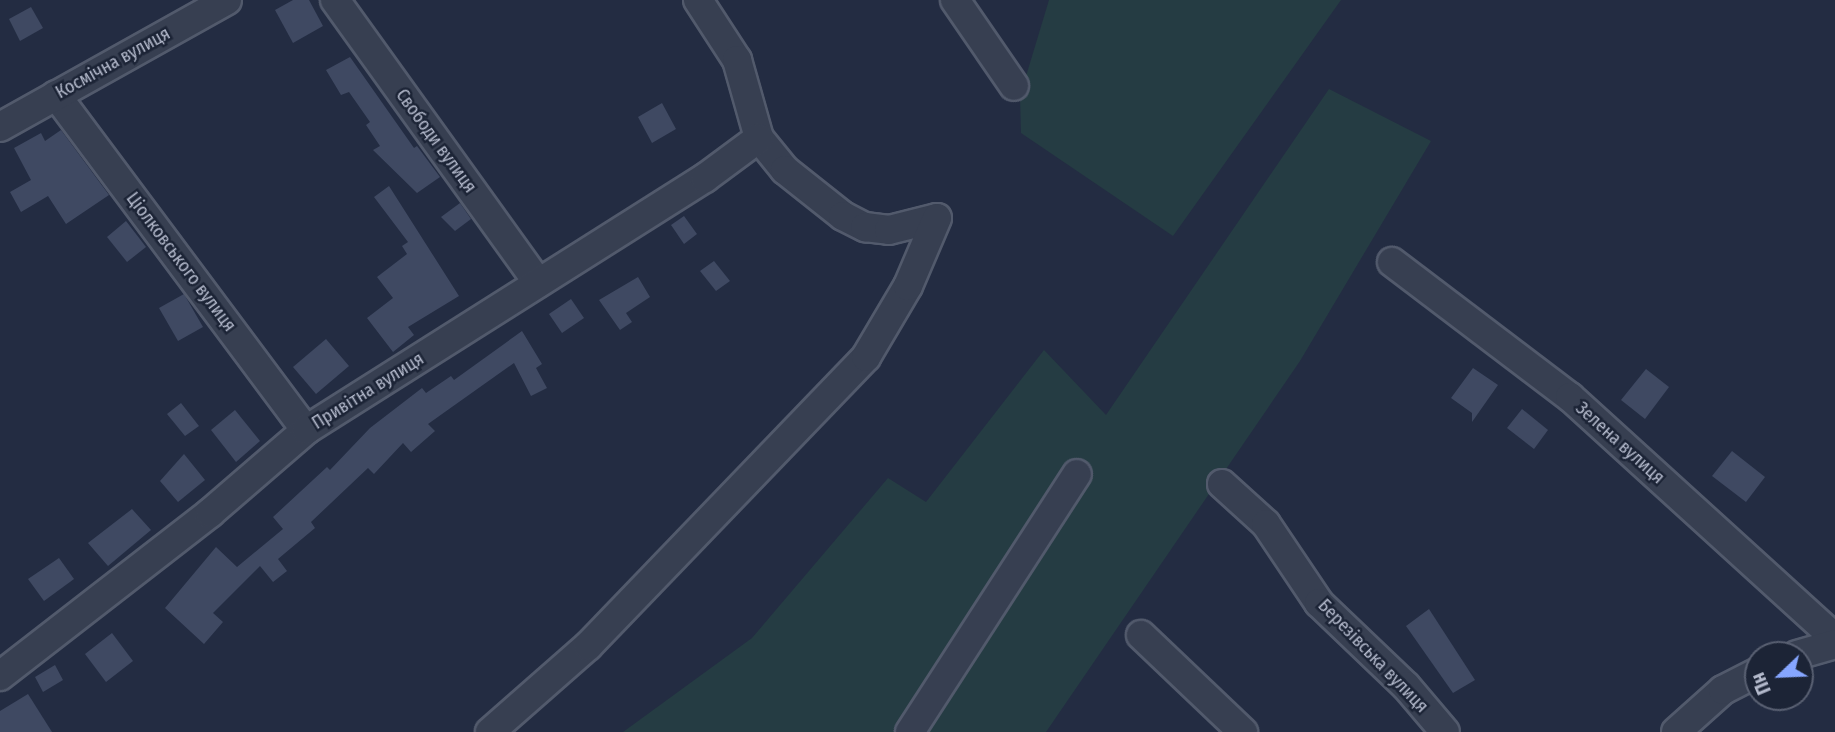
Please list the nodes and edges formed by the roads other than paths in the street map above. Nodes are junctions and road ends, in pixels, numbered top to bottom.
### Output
1 (227, 0) edge
2 (335, 0) edge
3 (698, 0) edge
4 (955, 0) edge
5 (1014, 86) dead end
6 (56, 95) junction
7 (3, 117) edge
8 (759, 138) junction
9 (1392, 262) dead end
10 (538, 283) junction
11 (306, 430) junction
12 (1077, 474) dead end
13 (1222, 484) dead end
14 (1141, 635) dead end
15 (1835, 641) edge
16 (1814, 649) edge
17 (0, 676) edge
18 (1744, 679) edge
19 (490, 732) edge
20 (910, 732) edge
21 (1243, 732) edge
22 (1445, 732) edge
23 (1676, 732) edge

1 - 6 street, Космічна вулиця
2 - 10 street, Свободи вулиця
3 - 8 street
4 - 5 street
6 - 7 street, Космічна вулиця
6 - 11 street, Ціолковського вулиця
8 - 10 street, Привітна вулиця
8 - 19 street
9 - 15 street, Зелена вулиця
10 - 11 street, Привітна вулиця
11 - 17 street, Привітна вулиця
12 - 20 street
13 - 22 street, Березівська вулиця
14 - 21 street
15 - 16 street
18 - 23 street

